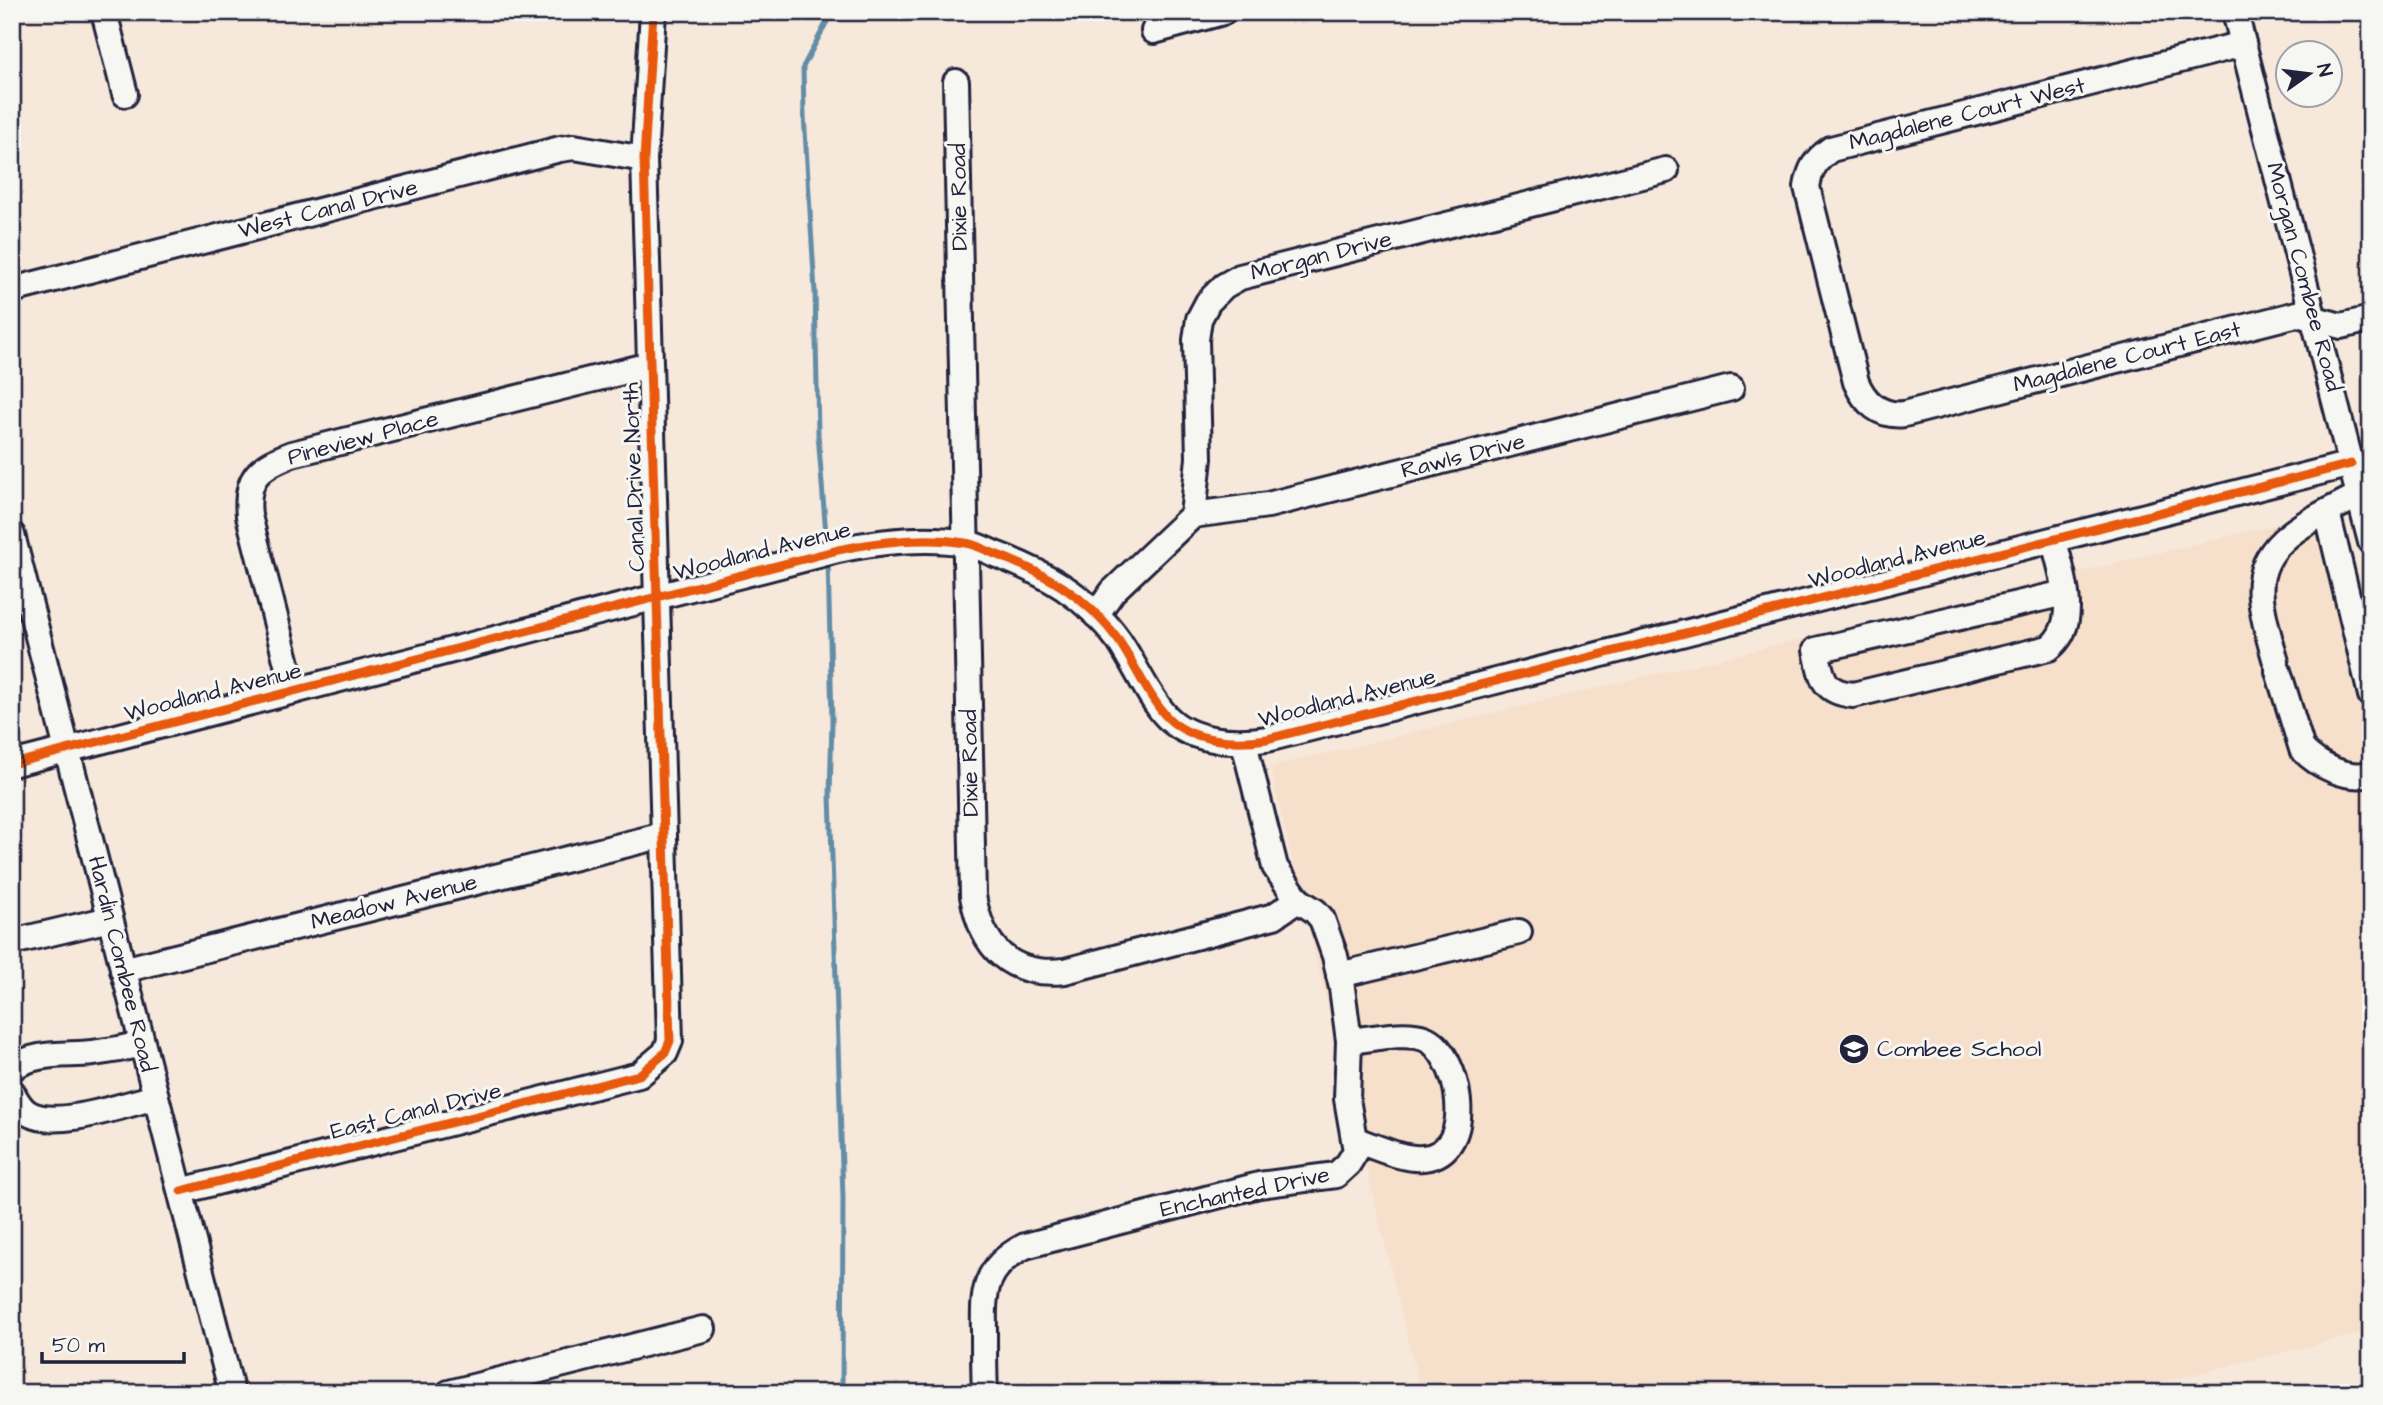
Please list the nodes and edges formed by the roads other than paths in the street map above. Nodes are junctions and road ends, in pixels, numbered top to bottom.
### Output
1 (104, 12) edge
2 (653, 12) edge
3 (1223, 12) edge
4 (2235, 12) edge
5 (1154, 31) dead end
6 (2243, 44) junction
7 (956, 82) dead end
8 (125, 94) dead end
9 (644, 159) junction
10 (1666, 170) dead end
11 (12, 290) edge
12 (2371, 319) edge
13 (2315, 320) junction
14 (650, 365) junction
15 (1731, 388) dead end
16 (1939, 405) joint
17 (2351, 464) junction
18 (2359, 495) junction
19 (2327, 512) junction
20 (1193, 515) junction
21 (12, 535) edge
22 (2054, 540) junction
23 (2371, 542) edge
24 (965, 543) junction
25 (2065, 593) junction
26 (657, 598) junction
27 (1096, 615) junction
28 (294, 691) junction
29 (2371, 695) edge
30 (1244, 743) junction
31 (67, 749) junction
32 (12, 764) edge
33 (2371, 774) edge
34 (664, 835) junction
35 (1298, 900) junction
36 (110, 919) junction
37 (1519, 932) dead end
38 (12, 942) edge
39 (123, 970) junction
40 (1339, 975) junction
41 (1349, 1041) junction
42 (142, 1044) junction
43 (657, 1063) joint
44 (12, 1068) edge
45 (12, 1092) edge
46 (156, 1097) junction
47 (1356, 1140) junction
48 (181, 1191) junction
49 (703, 1329) dead end
50 (232, 1393) edge
51 (449, 1393) edge
52 (985, 1393) edge

1 - 8 street
2 - 9 street, Canal Drive North
3 - 5 street
4 - 6 street, Morgan Combee Road
6 - 13 street, Morgan Combee Road
6 - 16 street, Magdalene Court West
7 - 24 street, Dixie Road
9 - 11 street, West Canal Drive
9 - 14 street, Canal Drive North
10 - 20 street, Morgan Drive
12 - 13 street, Magdalene Court East
13 - 16 street, Magdalene Court East
13 - 17 street, Morgan Combee Road
14 - 26 street, Canal Drive North
14 - 28 street, Pineview Place
15 - 20 street, Rawls Drive
17 - 18 street, Morgan Combee Road
17 - 22 street, Woodland Avenue
18 - 19 street
18 - 23 street, Morgan Combee Road
19 - 29 street
19 - 33 street
20 - 27 street
21 - 31 street, Hardin Combee Road
22 - 25 street
22 - 30 street, Woodland Avenue
24 - 26 street, Woodland Avenue
24 - 27 street, Woodland Avenue
24 - 35 street, Dixie Road
25 - 25 street
26 - 28 street, Woodland Avenue
26 - 34 street, Canal Drive North
27 - 30 street, Woodland Avenue
28 - 31 street, Woodland Avenue
30 - 35 street
31 - 32 street, Woodland Avenue
31 - 36 street, Hardin Combee Road
34 - 39 street, Meadow Avenue
34 - 43 street, Canal Drive North
35 - 40 street
36 - 38 street
36 - 39 street, Hardin Combee Road
37 - 40 street
39 - 42 street, Hardin Combee Road
40 - 41 street
41 - 47 street
41 - 47 street
42 - 44 street
42 - 46 street, Hardin Combee Road
43 - 48 street, East Canal Drive
45 - 46 street
46 - 48 street, Hardin Combee Road
47 - 52 street, Enchanted Drive
48 - 50 street, Hardin Combee Road
49 - 51 street

